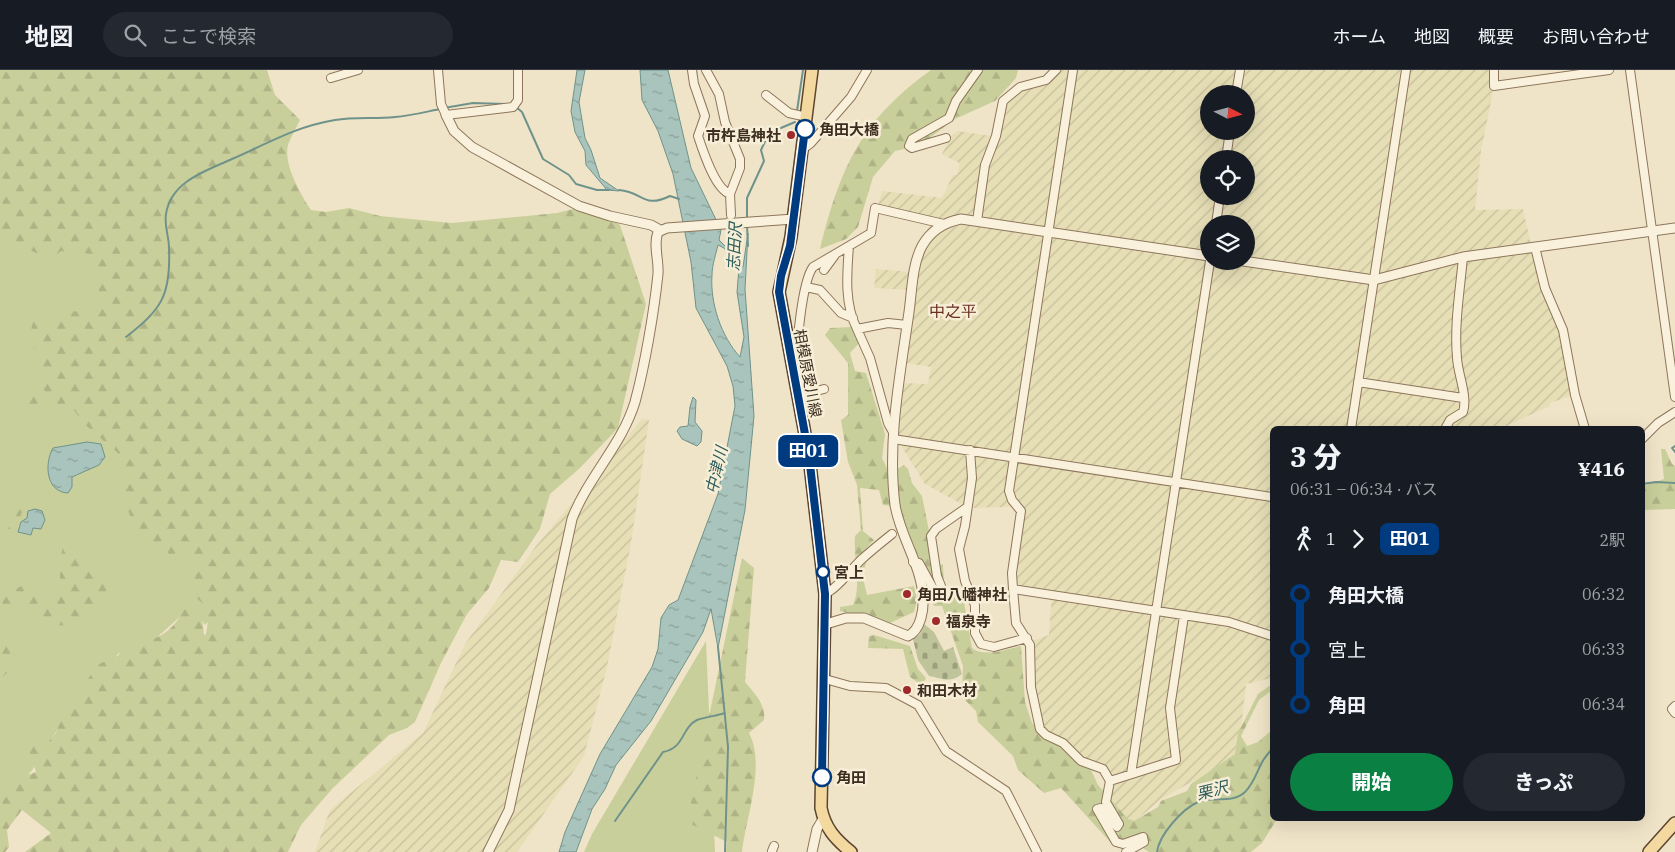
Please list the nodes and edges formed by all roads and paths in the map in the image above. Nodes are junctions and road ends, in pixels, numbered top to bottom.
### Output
1 (358, 70) edge
2 (438, 70) edge
3 (518, 70) edge
4 (692, 70) edge
5 (706, 70) edge
6 (812, 70) edge
7 (867, 70) edge
8 (978, 70) edge
9 (1056, 70) edge
10 (1073, 70) edge
11 (1240, 70) edge
12 (1406, 70) edge
13 (1494, 70) edge
14 (1609, 70) edge
15 (1630, 70) edge
16 (331, 78) dead end
17 (1238, 85) edge
18 (766, 94) dead end
19 (446, 115) junction
20 (807, 117) junction
21 (946, 138) dead end
22 (803, 149) junction
23 (730, 194) junction
24 (731, 215) dead end
25 (789, 219) junction
26 (977, 221) junction
27 (944, 224) junction
28 (1675, 228) edge
29 (664, 229) junction
30 (1048, 231) junction
31 (1652, 231) junction
32 (849, 246) junction
33 (1535, 247) junction
34 (835, 253) junction
35 (1200, 255) edge
36 (1463, 258) junction
37 (1255, 263) edge
38 (824, 270) dead end
39 (1209, 270) edge
40 (1374, 280) junction
41 (806, 287) junction
42 (853, 318) junction
43 (908, 325) junction
44 (857, 329) junction
45 (805, 364) dead end
46 (1358, 382) junction
47 (795, 384) junction
48 (824, 389) dead end
49 (805, 394) junction
50 (1675, 397) edge
51 (1463, 398) junction
52 (1675, 412) edge
53 (802, 420) junction
54 (1351, 426) edge
55 (1447, 426) edge
56 (1584, 426) edge
57 (893, 435) junction
58 (1645, 437) edge
59 (970, 450) junction
60 (1014, 457) junction
61 (1176, 482) junction
62 (1270, 497) edge
63 (966, 508) junction
64 (892, 534) dead end
65 (913, 562) junction
66 (1013, 589) junction
67 (825, 594) junction
68 (1157, 611) junction
69 (1184, 616) junction
70 (826, 624) junction
71 (1270, 635) edge
72 (1027, 638) junction
73 (825, 680) junction
74 (1675, 706) edge
75 (1675, 713) edge
76 (1131, 774) junction
77 (1110, 781) junction
78 (823, 818) junction
79 (1675, 823) edge
80 (488, 852) edge
81 (812, 852) edge
82 (851, 852) edge
83 (1037, 852) edge
84 (1126, 852) edge
85 (1649, 852) edge

1 - 16 street
2 - 19 street
3 - 19 street
4 - 23 street
5 - 23 street
6 - 20 main road, 相模原愛川線
7 - 22 street
8 - 21 street
9 - 26 street
10 - 30 street
11 - 17 street
12 - 40 street
13 - 14 street
15 - 31 street
18 - 20 street
19 - 29 street
20 - 22 main road, 相模原愛川線
22 - 25 main road, 相模原愛川線
23 - 24 street
25 - 29 street
25 - 47 main road, 相模原愛川線
26 - 27 street
26 - 30 street
27 - 32 street
27 - 43 street
28 - 31 street
29 - 80 street
30 - 35 street
30 - 60 street
31 - 33 street
31 - 50 street
32 - 34 street
32 - 42 street
33 - 36 street
33 - 56 street
34 - 38 street
34 - 41 street
36 - 40 street
36 - 51 street
37 - 40 street
39 - 61 street
40 - 46 street
41 - 42 street
41 - 47 street
42 - 44 street
43 - 44 street
43 - 57 street
44 - 57 street
45 - 49 street
46 - 51 street
46 - 54 street
47 - 53 main road, 相模原愛川線
48 - 49 street
49 - 53 street
51 - 55 street
52 - 58 street
53 - 67 main road, 相模原愛川線
57 - 59 street
57 - 65 street
59 - 60 street
59 - 63 street
60 - 61 street
60 - 66 street
61 - 62 street
61 - 68 street
63 - 65 street
63 - 72 street
64 - 67 street
65 - 70 street
66 - 68 street
66 - 72 street
67 - 70 main road, 相模原愛川線
68 - 69 street
68 - 76 street
69 - 71 street
69 - 76 street
70 - 73 main road, 相模原愛川線
72 - 77 street
73 - 78 main road, 相模原愛川線
73 - 83 street
74 - 75 street
76 - 77 street
77 - 84 street
78 - 81 street
78 - 82 main road, 相模原愛川線
79 - 85 main road

